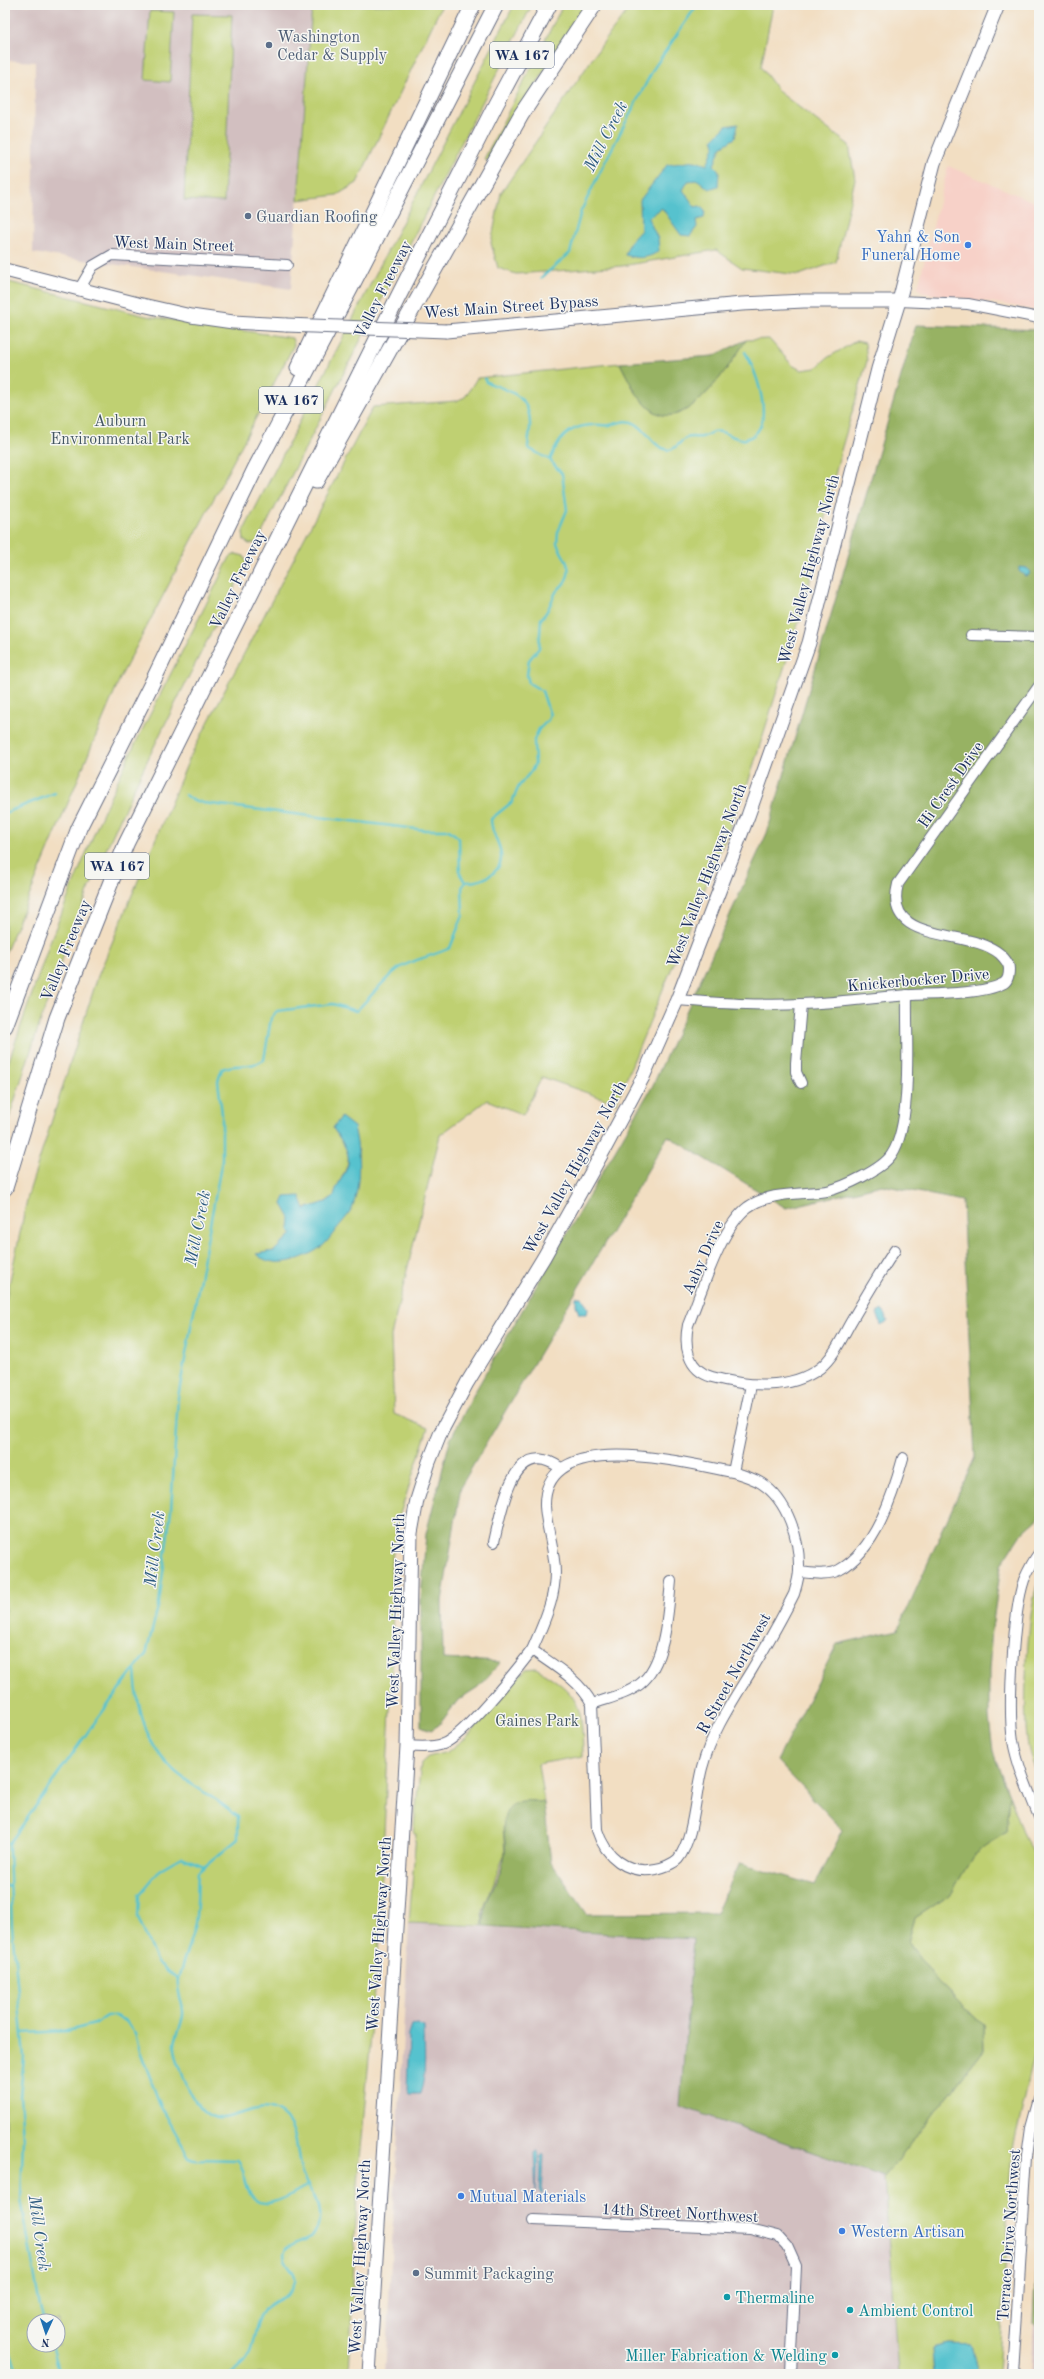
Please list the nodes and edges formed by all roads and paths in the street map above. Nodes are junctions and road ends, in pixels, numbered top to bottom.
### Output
1 (473, 5) edge
2 (496, 5) edge
3 (540, 5) edge
4 (549, 5) edge
5 (594, 5) edge
6 (998, 5) edge
7 (496, 104) junction
8 (287, 265) dead end
9 (5, 270) edge
10 (80, 288) junction
11 (899, 302) junction
12 (1039, 318) edge
13 (263, 453) junction
14 (266, 560) junction
15 (971, 635) dead end
16 (1039, 637) edge
17 (1039, 686) edge
18 (895, 903) joint
19 (907, 996) junction
20 (677, 1000) junction
21 (801, 1004) junction
22 (5, 1026) edge
23 (801, 1083) dead end
24 (5, 1188) edge
25 (895, 1250) dead end
26 (751, 1385) junction
27 (903, 1458) dead end
28 (561, 1468) junction
29 (733, 1472) junction
30 (494, 1542) dead end
31 (1039, 1553) edge
32 (799, 1572) junction
33 (671, 1581) dead end
34 (532, 1650) junction
35 (592, 1704) junction
36 (407, 1746) junction
37 (1039, 1816) edge
38 (1039, 2099) edge
39 (533, 2220) dead end
40 (369, 2374) edge
41 (791, 2374) edge
42 (1013, 2374) edge

1 - 13 highway
2 - 13 highway, Valley Freeway / WA 167
3 - 7 highway, WA 167
4 - 7 highway, Valley Freeway / WA 167
5 - 14 highway
6 - 11 main road, West Valley Highway North
7 - 14 highway, Valley Freeway / WA 167
8 - 10 street, West Main Street
9 - 10 main road
10 - 11 main road, West Main Street Bypass, bridge
11 - 12 street
11 - 20 main road, West Valley Highway North
13 - 22 highway, Valley Freeway / WA 167
14 - 24 highway, Valley Freeway / WA 167
15 - 16 street
17 - 18 street, Hi Crest Drive
18 - 19 street, Knickerbocker Drive
19 - 21 street, Knickerbocker Drive
19 - 26 street, Aaby Drive
20 - 21 street, Knickerbocker Drive
20 - 36 main road, West Valley Highway North
21 - 23 street
25 - 26 street, Aaby Drive
26 - 29 street
27 - 32 street
28 - 29 street, R Street Northwest
28 - 30 street
28 - 34 street
29 - 32 street, R Street Northwest
31 - 37 street
32 - 35 street, R Street Northwest
33 - 35 street
34 - 35 street
34 - 36 street
36 - 40 main road, West Valley Highway North
38 - 42 street, Terrace Drive Northwest
39 - 41 street, 14th Street Northwest

